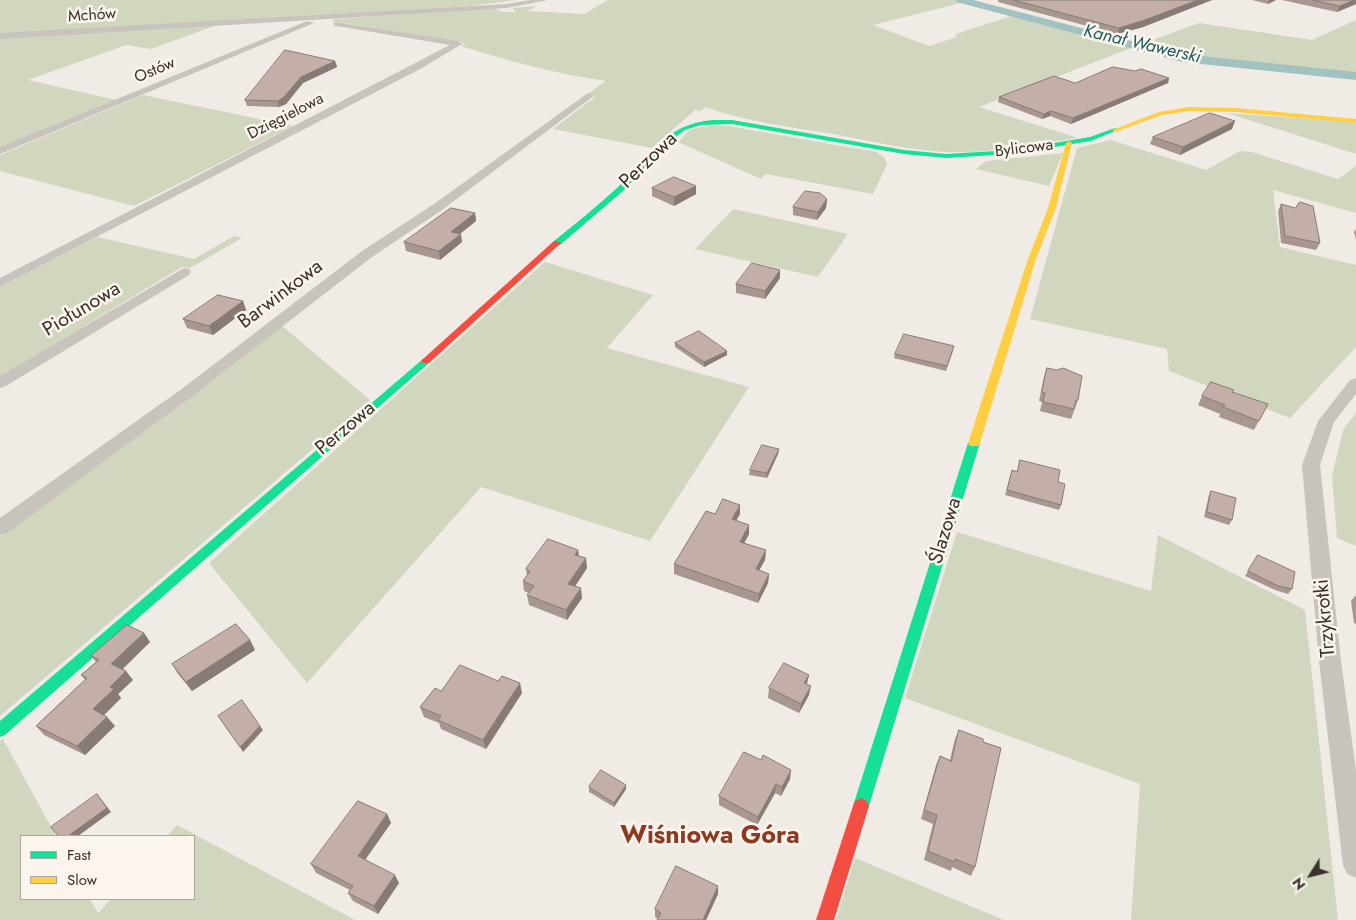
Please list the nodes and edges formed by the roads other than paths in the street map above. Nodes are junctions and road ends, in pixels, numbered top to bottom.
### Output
1 (544, 0) edge
2 (319, 19) junction
3 (0, 36) edge
4 (588, 96) dead end
5 (1356, 121) edge
6 (689, 126) joint
7 (1069, 143) junction
8 (0, 151) edge
9 (184, 272) dead end
10 (0, 283) edge
11 (0, 383) edge
12 (1356, 383) edge
13 (0, 528) edge
14 (0, 730) edge
15 (1356, 865) edge
16 (825, 920) edge

1 - 2 street, Mchów
2 - 3 street, Mchów
2 - 8 street, Ostów
2 - 10 street, Dzięgielowa
4 - 13 street, Barwinkowa
5 - 7 street, Bylicowa
6 - 7 street, Bylicowa
6 - 14 street, Perzowa
7 - 16 street, Ślazowa
9 - 11 street, Piołunowa
12 - 15 street, Trzykrotki

